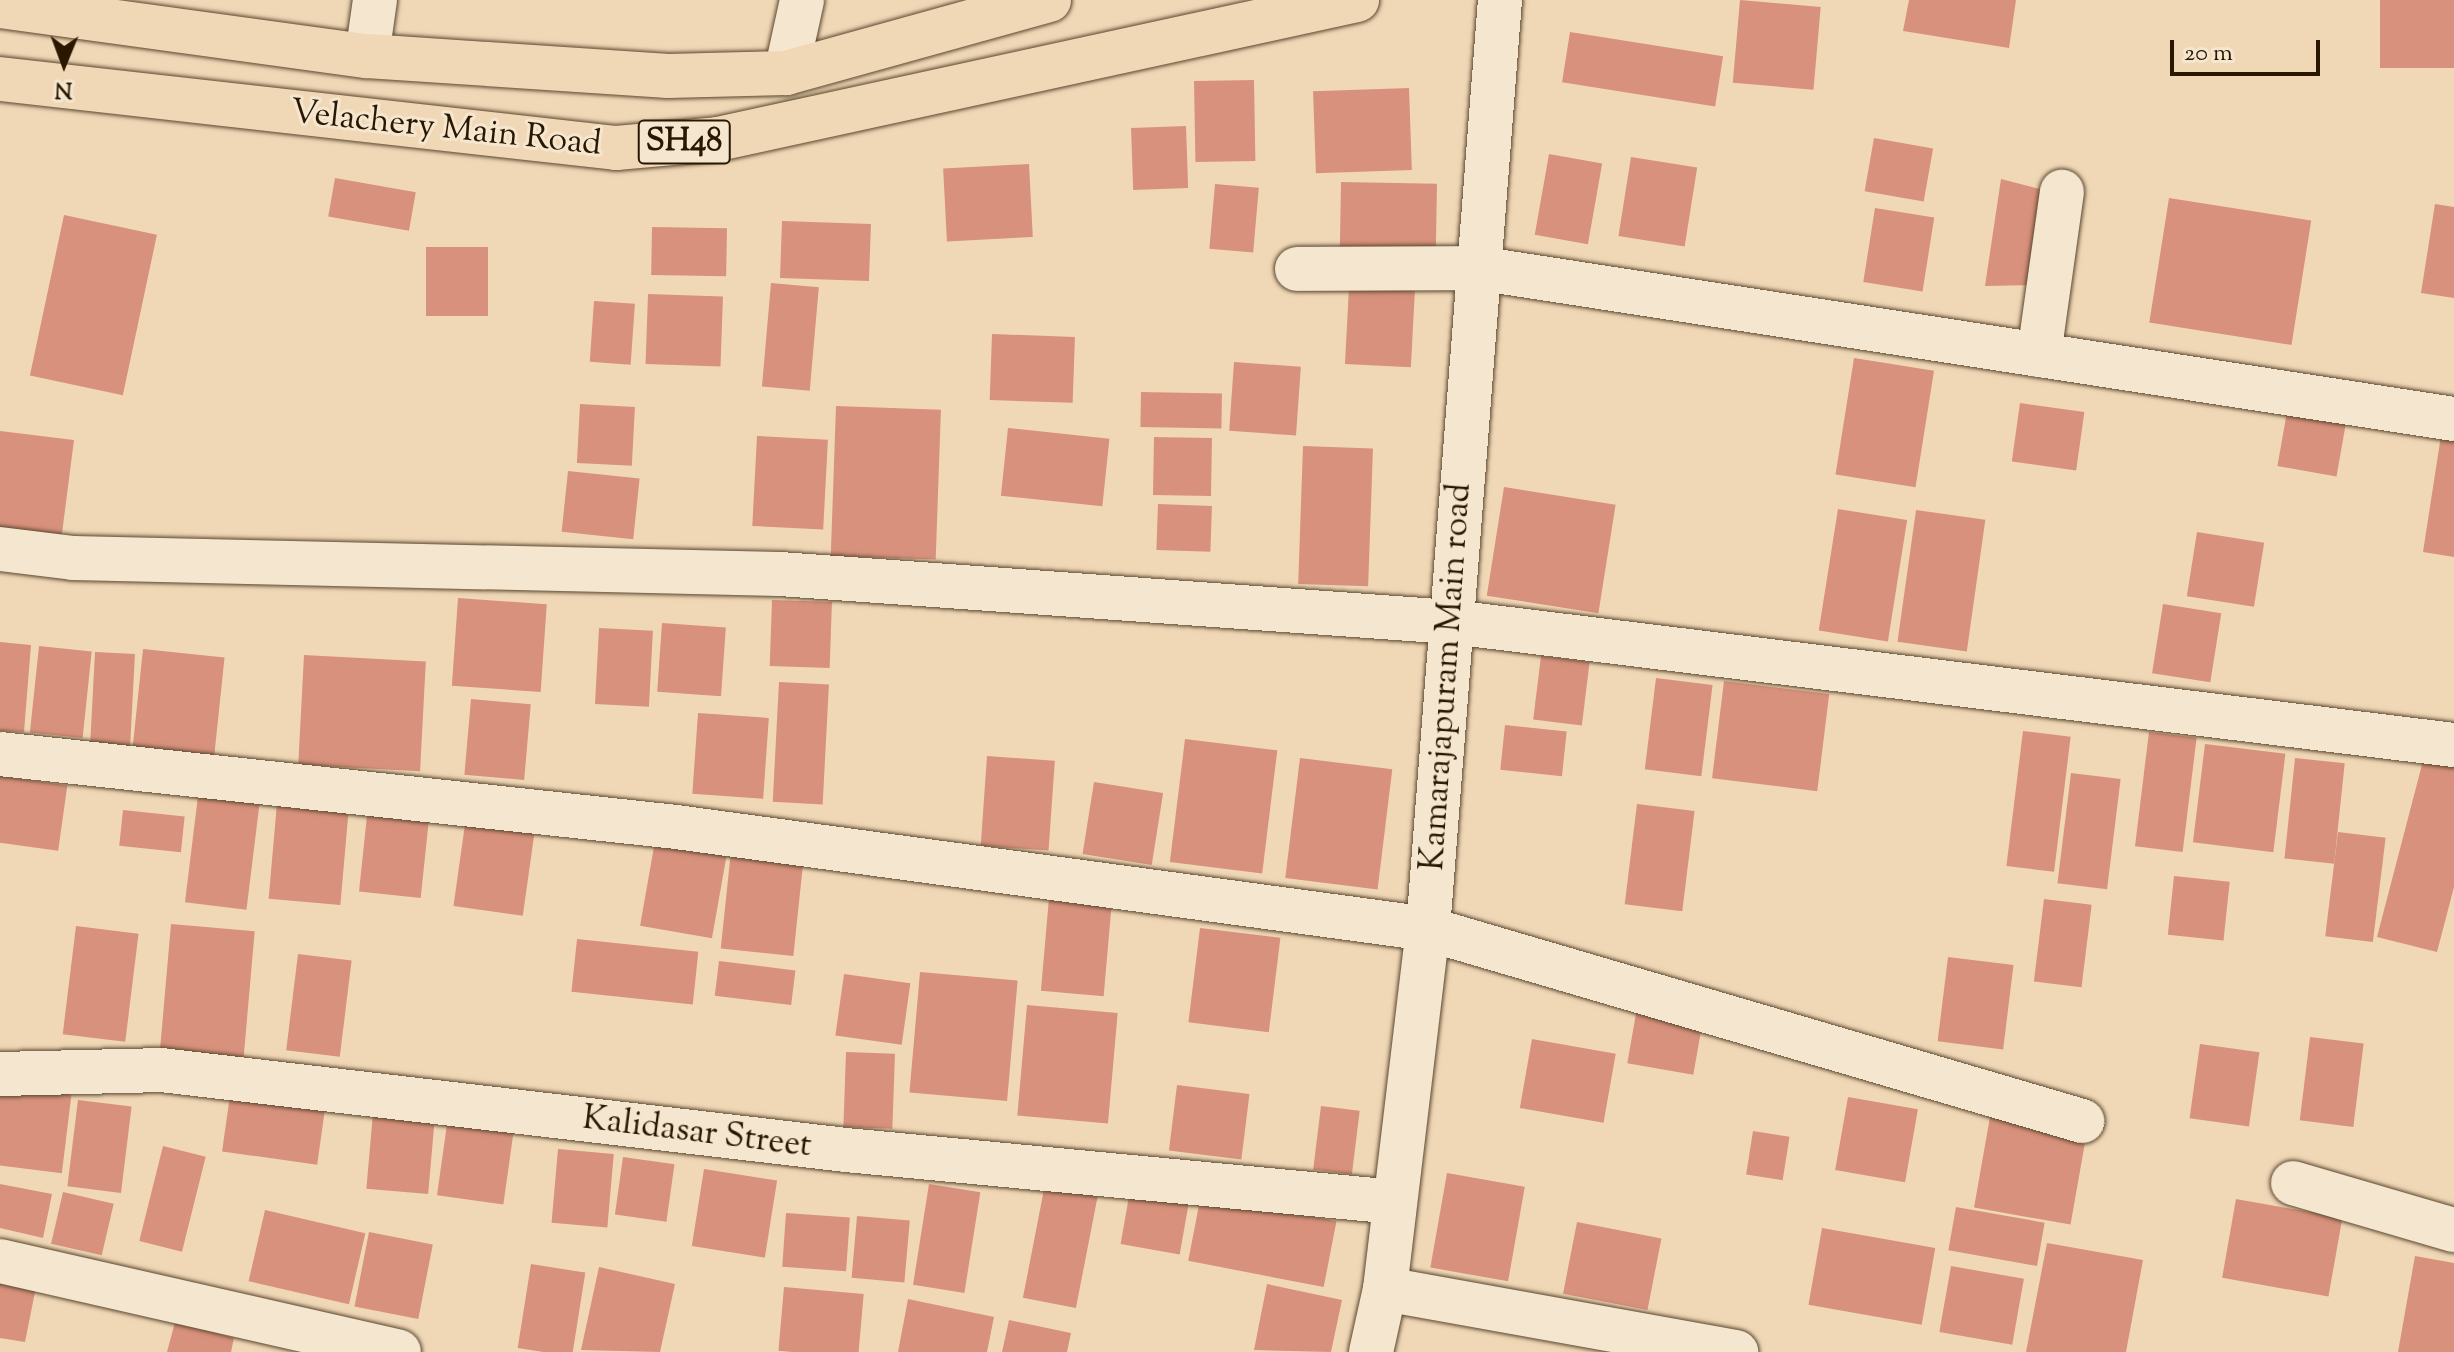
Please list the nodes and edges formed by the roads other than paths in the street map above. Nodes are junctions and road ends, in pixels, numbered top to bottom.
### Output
1 (375, 0) edge
2 (802, 0) edge
3 (1049, 0) edge
4 (1357, 0) edge
5 (1500, 0) edge
6 (0, 6) edge
7 (367, 56) junction
8 (786, 73) junction
9 (0, 79) edge
10 (2062, 192) dead end
11 (1477, 268) junction
12 (1297, 269) dead end
13 (2039, 355) junction
14 (2454, 419) edge
15 (0, 549) edge
16 (1452, 622) junction
17 (2454, 745) edge
18 (0, 754) edge
19 (1428, 929) junction
20 (0, 1074) edge
21 (2082, 1121) dead end
22 (2293, 1183) dead end
23 (1395, 1202) junction
24 (2454, 1230) edge
25 (0, 1261) edge
26 (1385, 1289) junction
27 (399, 1352) edge
28 (1371, 1352) edge
29 (1736, 1352) edge

1 - 7 street
2 - 8 street
3 - 8 main road, Velachery Main Road / SH48
4 - 9 main road, Velachery Main Road / SH48
5 - 11 street, Kamarajapuram Main road
6 - 7 main road, Velachery Main Road / SH48
7 - 8 main road, Velachery Main Road / SH48
10 - 13 street
11 - 12 street
11 - 13 street
11 - 16 street, Kamarajapuram Main road
13 - 14 street
15 - 16 street
16 - 17 street
16 - 19 street, Kamarajapuram Main road
18 - 19 street
19 - 21 street
19 - 23 street, Kamarajapuram Main road
20 - 23 street, Kalidasar Street
22 - 24 street
23 - 26 street, Kamarajapuram Main road
25 - 27 street
26 - 28 street, Kamarajapuram Main road
26 - 29 street

